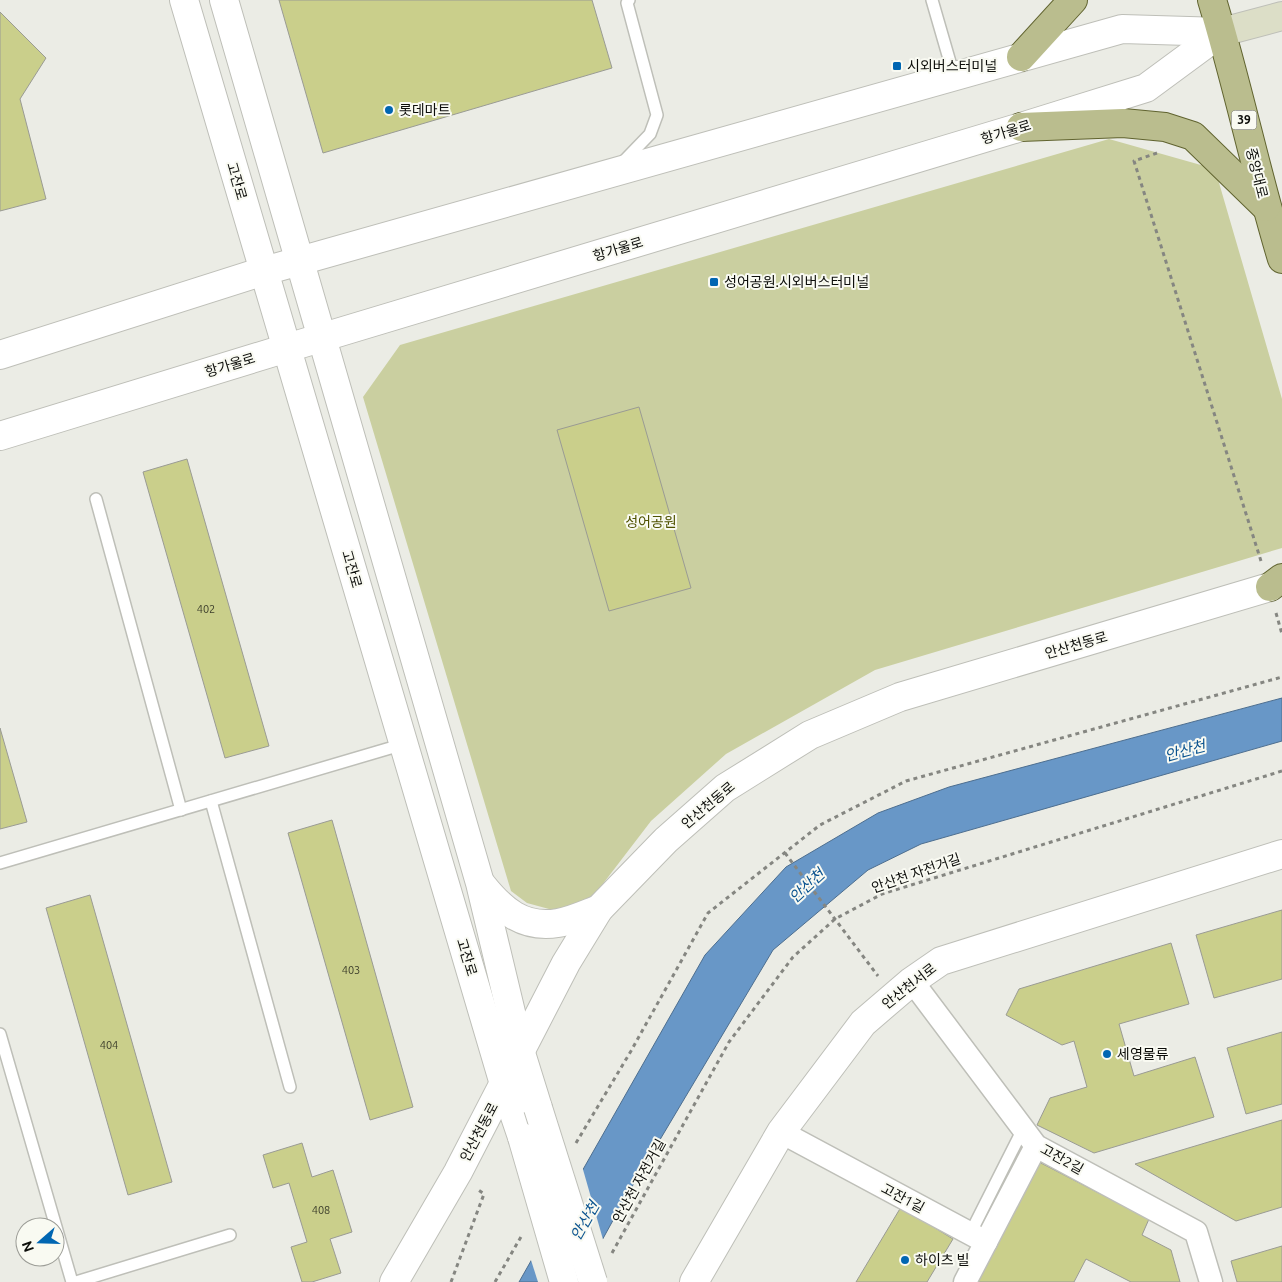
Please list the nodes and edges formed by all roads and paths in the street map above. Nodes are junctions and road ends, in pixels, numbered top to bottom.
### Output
1 (184, 0) edge
2 (224, 0) edge
3 (932, 0) edge
4 (1073, 0) edge
5 (1212, 0) edge
6 (627, 1) edge
7 (1282, 16) edge
8 (1222, 32) junction
9 (1021, 57) junction
10 (954, 76) junction
11 (1021, 128) junction
12 (1159, 153) dead end
13 (611, 173) junction
14 (1266, 207) junction
15 (1282, 259) edge
16 (301, 260) junction
17 (264, 271) junction
18 (323, 338) junction
19 (286, 348) junction
20 (0, 355) edge
21 (0, 436) edge
22 (96, 499) dead end
23 (1278, 585) edge
24 (1282, 677) edge
25 (404, 744) junction
26 (1282, 771) edge
27 (211, 801) junction
28 (181, 810) junction
29 (784, 853) junction
30 (1282, 854) edge
31 (0, 863) edge
32 (480, 883) junction
33 (599, 909) junction
34 (835, 919) junction
35 (903, 989) junction
36 (0, 1034) edge
37 (520, 1050) junction
38 (504, 1084) junction
39 (290, 1087) dead end
40 (781, 1132) junction
41 (1030, 1138) junction
42 (575, 1145) dead end
43 (458, 1172) junction
44 (525, 1231) dead end
45 (230, 1235) dead end
46 (978, 1238) junction
47 (610, 1256) dead end
48 (72, 1282) edge
49 (76, 1282) edge
50 (394, 1282) edge
51 (451, 1282) edge
52 (494, 1282) edge
53 (564, 1282) edge
54 (593, 1282) edge
55 (694, 1282) edge
56 (965, 1282) edge
57 (1211, 1282) edge

1 - 17 street, 고잔로
2 - 16 street
3 - 10 lane
4 - 9 main road
5 - 8 main road, 중앙대로 / 39
6 - 13 lane
7 - 8 main road, 항가울로
8 - 9 street, 항가울로
8 - 11 street, 항가울로
8 - 14 main road, 중앙대로 / 39
9 - 10 street, 항가울로
10 - 13 street, 항가울로
11 - 14 main road
11 - 18 street, 항가울로
12 - 23 path
13 - 16 street, 항가울로
14 - 15 main road, 중앙대로 / 39
16 - 17 street, 항가울로
16 - 18 street
17 - 19 street, 고잔로
17 - 20 street, 항가울로
18 - 19 street, 항가울로
18 - 32 street
19 - 21 street, 항가울로
19 - 25 street, 고잔로
22 - 28 lane
23 - 33 street, 안산천동로
24 - 29 path
25 - 27 lane
25 - 38 street, 고잔로
26 - 34 path, 안산천 자전거길
27 - 28 lane
27 - 39 lane
28 - 31 lane
29 - 34 path
29 - 42 path
30 - 35 street, 안산천서로
32 - 33 street
32 - 37 street
33 - 37 street, 안산천동로
34 - 35 path
34 - 47 path, 안산천 자전거길
35 - 40 street, 안산천서로
35 - 41 street, 고잔2길
36 - 48 lane
37 - 38 street, 안산천동로
37 - 54 street, bridge
38 - 43 street, 안산천동로
38 - 53 street, 고잔로, bridge
40 - 46 street, 고잔1길
40 - 55 street, 안산천서로
41 - 46 street
41 - 57 street, 고잔2길
43 - 50 street, 안산천동로
43 - 51 path
44 - 52 path
45 - 49 lane
46 - 56 street

